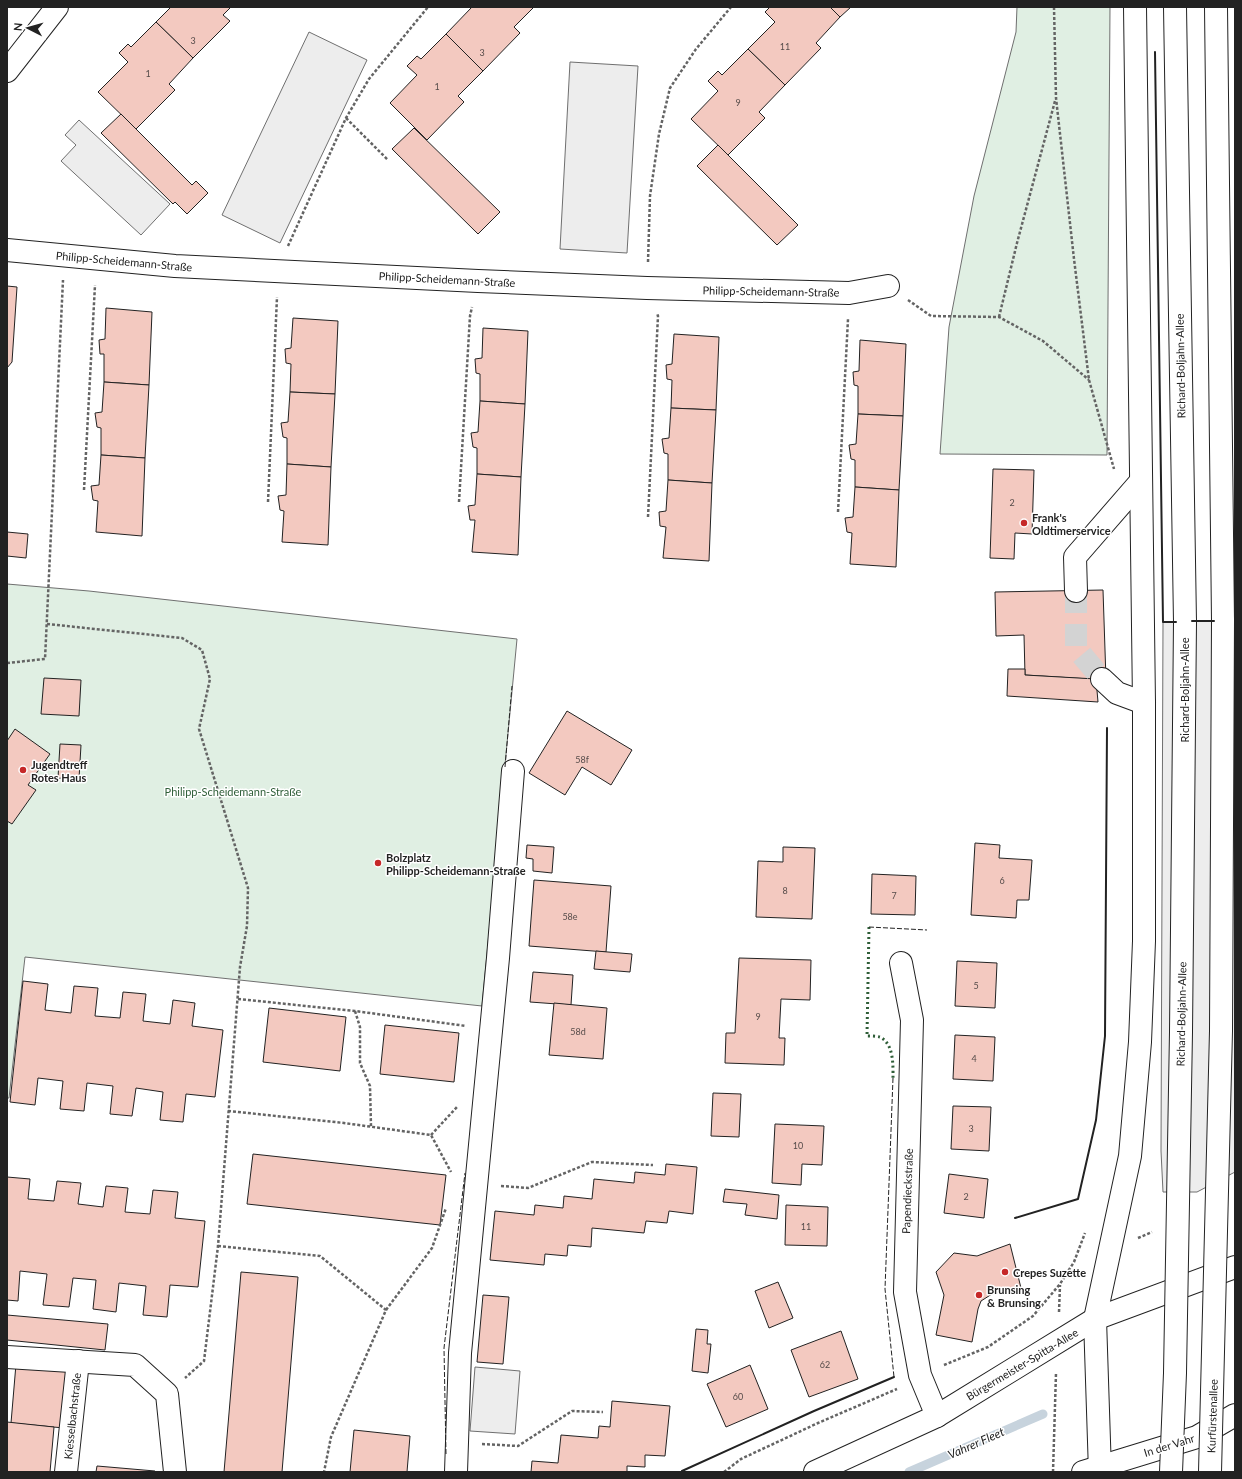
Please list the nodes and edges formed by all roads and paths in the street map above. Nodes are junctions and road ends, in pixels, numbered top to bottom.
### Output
1 (58, 7) edge
2 (428, 7) edge
3 (731, 7) edge
4 (1054, 7) edge
5 (1135, 7) edge
6 (1175, 7) edge
7 (1216, 7) edge
8 (7, 71) edge
9 (1056, 98) junction
10 (346, 118) junction
11 (388, 160) dead end
12 (7, 250) edge
13 (65, 256) junction
14 (96, 259) junction
15 (278, 271) junction
16 (478, 281) junction
17 (888, 286) joint
18 (647, 288) junction
19 (850, 293) junction
20 (999, 317) junction
21 (1089, 380) junction
22 (1141, 480) junction
23 (84, 490) dead end
24 (268, 502) dead end
25 (459, 502) dead end
26 (1118, 507) junction
27 (838, 512) dead end
28 (648, 517) dead end
29 (1076, 591) tunnel mouth
30 (47, 624) junction
31 (7, 663) edge
32 (1102, 679) tunnel mouth
33 (1144, 703) junction
34 (513, 771) dead end
35 (901, 963) dead end
36 (238, 999) junction
37 (355, 1011) junction
38 (471, 1027) dead end
39 (460, 1104) dead end
40 (228, 1111) junction
41 (371, 1127) junction
42 (432, 1135) junction
43 (653, 1165) dead end
44 (453, 1175) dead end
45 (475, 1183) junction
46 (448, 1204) dead end
47 (1088, 1227) dead end
48 (218, 1246) junction
49 (1235, 1267) edge
50 (1060, 1284) dead end
51 (386, 1310) junction
52 (1096, 1319) junction
53 (1057, 1342) junction
54 (7, 1357) edge
55 (78, 1361) junction
56 (167, 1394) junction
57 (603, 1412) dead end
58 (1235, 1415) edge
59 (936, 1416) junction
60 (457, 1443) junction
61 (1094, 1470) edge
62 (66, 1472) edge
63 (175, 1472) edge
64 (324, 1472) edge
65 (456, 1472) edge
66 (815, 1472) edge
67 (1053, 1472) edge
68 (1171, 1472) edge
69 (1210, 1472) edge

1 - 8 main road
2 - 10 path
3 - 18 path
4 - 9 path
5 - 22 main road
6 - 68 main road, Richard-Boljahn-Allee, bridge
7 - 69 main road, Kurfürstenallee, bridge
9 - 20 path
9 - 21 path
10 - 11 path
10 - 15 path
12 - 13 main road, Philipp-Scheidemann-Straße
13 - 14 main road, Philipp-Scheidemann-Straße
13 - 30 path
14 - 15 main road, Philipp-Scheidemann-Straße
14 - 23 path
15 - 16 main road, Philipp-Scheidemann-Straße
15 - 24 path
16 - 18 main road, Philipp-Scheidemann-Straße
16 - 25 path
17 - 19 main road, Philipp-Scheidemann-Straße
17 - 20 path
18 - 19 main road, Philipp-Scheidemann-Straße
18 - 28 path
19 - 27 path
20 - 21 path
21 - 26 path
22 - 26 main road
22 - 33 main road
26 - 29 main road
30 - 31 path
30 - 36 path
32 - 33 main road
33 - 52 main road
34 - 45 main road
35 - 59 main road, Papendieckstraße
36 - 37 path
36 - 40 path
37 - 38 path
37 - 41 path
39 - 42 path
40 - 41 path
40 - 48 path
41 - 42 path
42 - 44 path
43 - 45 path
45 - 60 main road
46 - 51 path
47 - 50 path
48 - 51 path
48 - 56 path
49 - 52 main road, Bürgermeister-Spitta-Allee
51 - 64 path
52 - 53 main road, Bürgermeister-Spitta-Allee
52 - 61 main road
53 - 59 main road, Bürgermeister-Spitta-Allee
53 - 67 path
54 - 55 main road, Kiesselbachstraße
55 - 56 main road, Kiesselbachstraße
55 - 62 main road, Kiesselbachstraße
56 - 63 main road
57 - 60 path
58 - 61 main road, In der Vahr
59 - 66 main road, Bürgermeister-Spitta-Allee
60 - 65 main road

